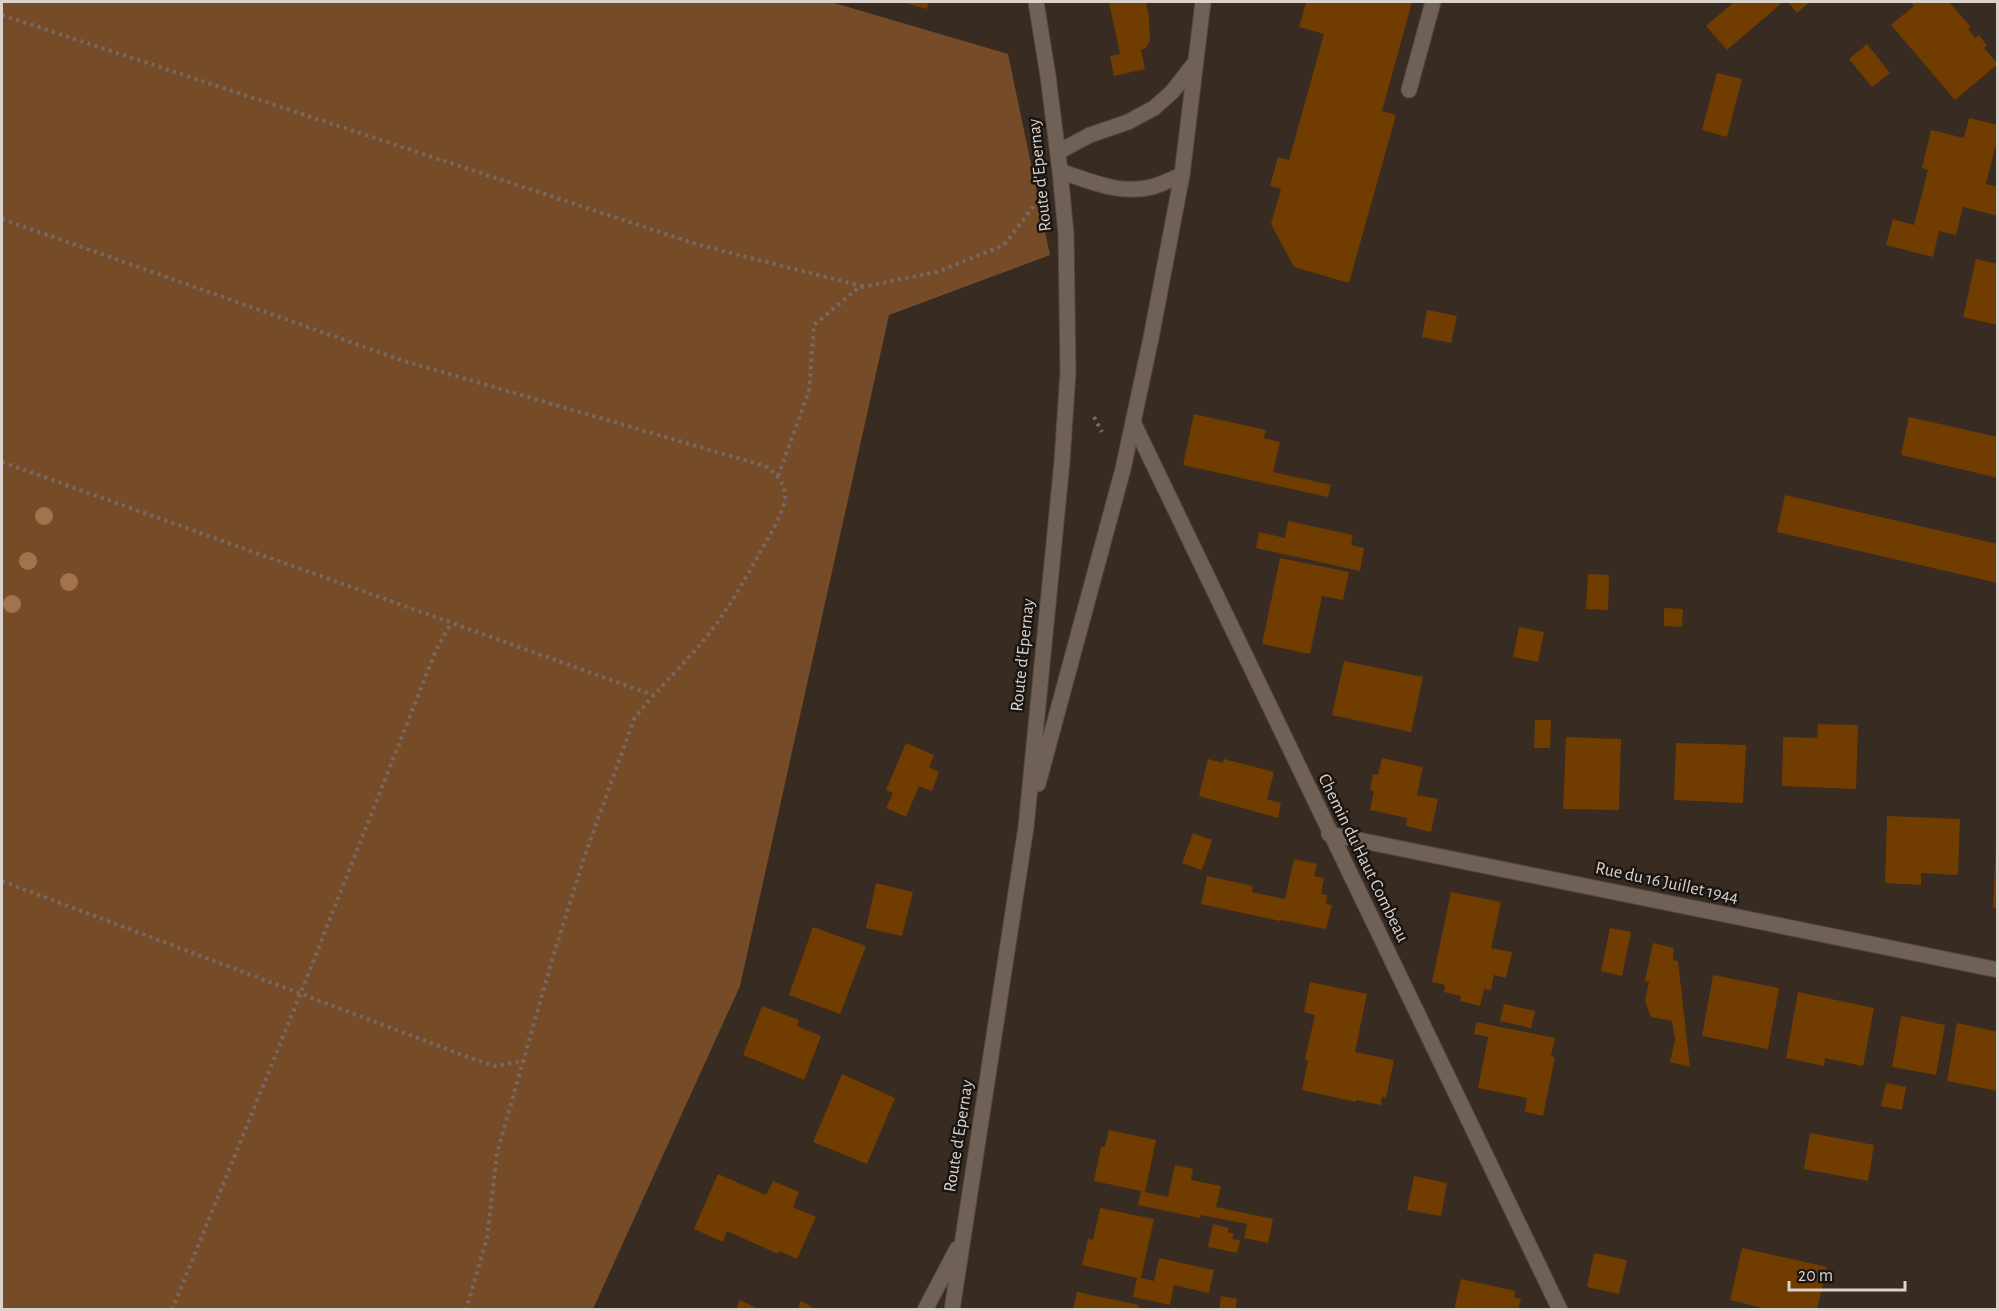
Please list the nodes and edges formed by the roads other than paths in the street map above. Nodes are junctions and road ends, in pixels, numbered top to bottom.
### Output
1 (1036, 2) edge
2 (1203, 2) edge
3 (1433, 2) edge
4 (1194, 64) junction
5 (1409, 90) dead end
6 (1058, 152) junction
7 (1060, 171) junction
8 (1182, 175) junction
9 (1132, 422) junction
10 (1026, 827) junction
11 (1329, 834) junction
12 (1998, 970) edge
13 (963, 1238) junction
14 (925, 1310) edge
15 (952, 1310) edge
16 (1560, 1310) edge

1 - 6 main road, Route d'Epernay
2 - 4 main road
3 - 5 main road
4 - 6 main road
4 - 8 main road
6 - 7 main road, Route d'Epernay
7 - 8 main road
7 - 10 main road, Route d'Epernay
8 - 9 main road
9 - 10 main road
9 - 11 main road, Chemin du Haut Combeau
10 - 13 main road, Route d'Epernay
11 - 12 main road, Rue du 16 Juillet 1944
11 - 16 main road, Chemin du Haut Combeau
13 - 14 main road
13 - 15 main road, Route d'Epernay

